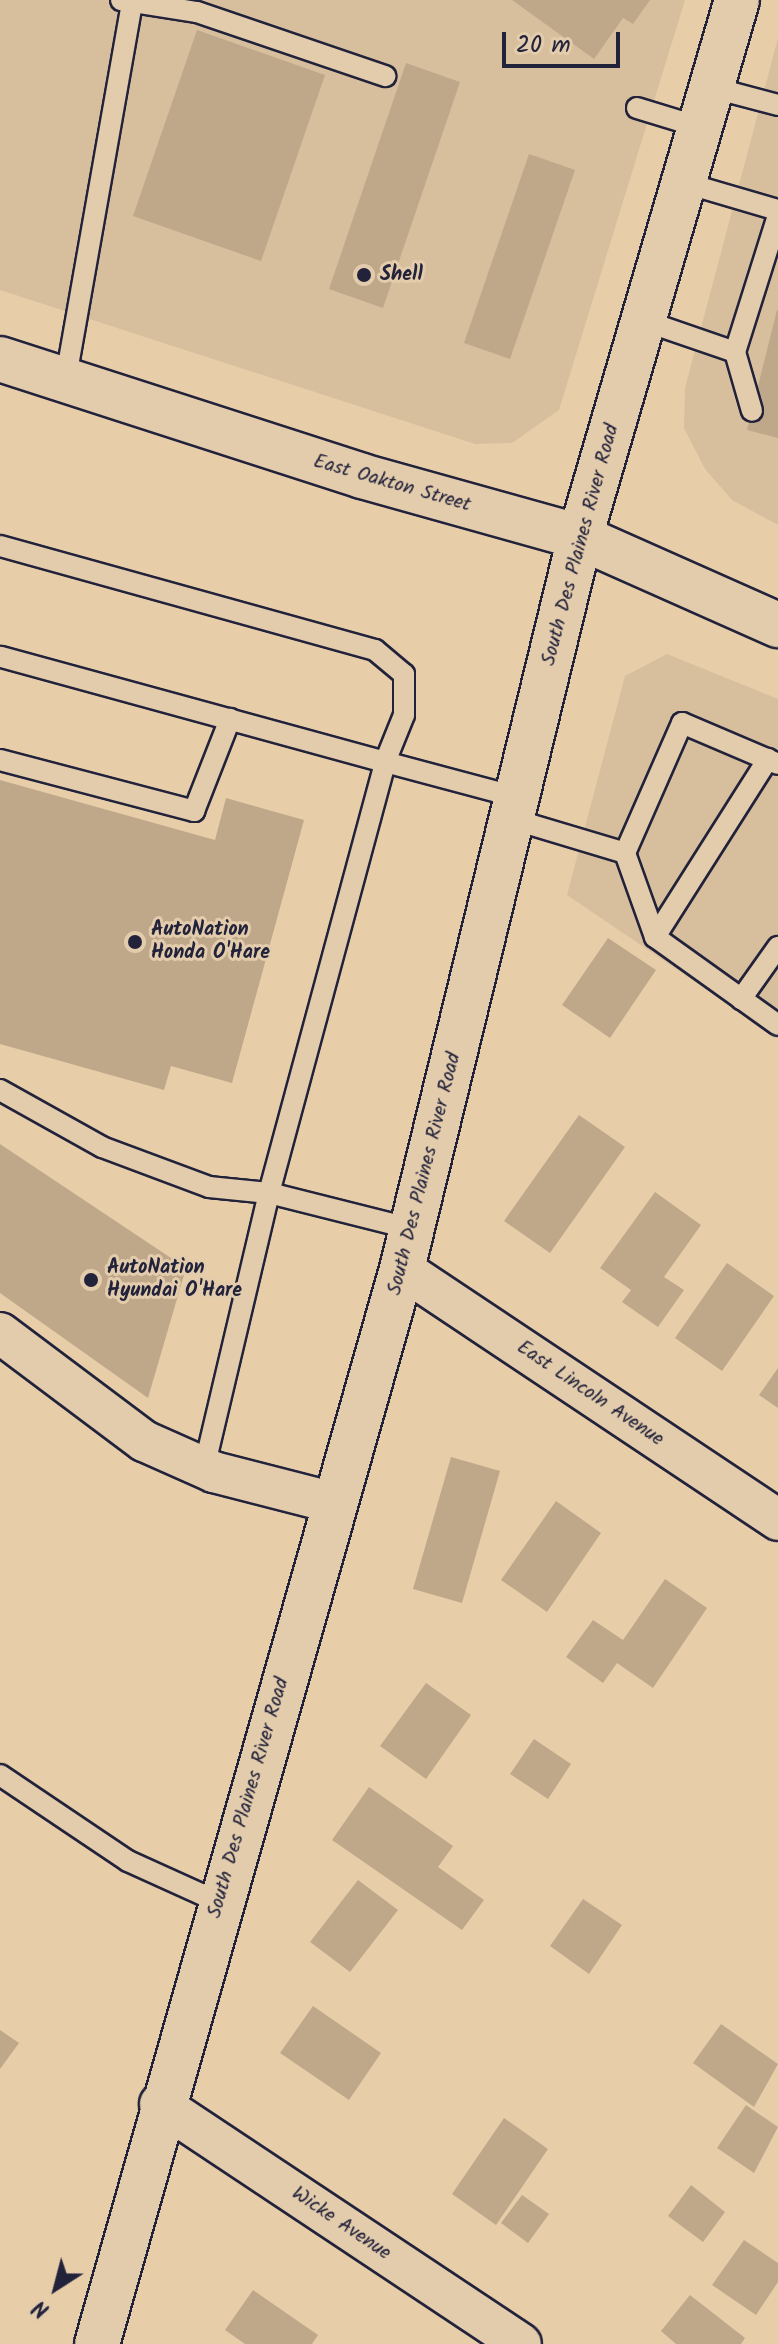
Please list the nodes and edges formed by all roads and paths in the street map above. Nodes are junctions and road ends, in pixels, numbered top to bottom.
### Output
1 (737, 0) edge
2 (127, 1) edge
3 (385, 76) dead end
4 (778, 105) edge
5 (705, 107) junction
6 (637, 108) dead end
7 (682, 182) junction
8 (778, 213) edge
9 (642, 320) junction
10 (735, 352) junction
11 (0, 359) edge
12 (65, 383) junction
13 (752, 411) dead end
14 (580, 537) junction
15 (0, 546) edge
16 (776, 620) edge
17 (0, 657) edge
18 (230, 719) junction
19 (0, 760) edge
20 (773, 761) edge
21 (385, 762) junction
22 (514, 808) junction
23 (625, 853) junction
24 (655, 937) junction
25 (778, 947) edge
26 (741, 999) junction
27 (778, 1025) edge
28 (0, 1090) edge
29 (269, 1193) junction
30 (407, 1249) junction
31 (0, 1333) edge
32 (204, 1468) junction
33 (335, 1503) junction
34 (778, 1520) edge
35 (0, 1775) edge
36 (219, 1902) junction
37 (160, 2104) junction
38 (97, 2344) edge
39 (521, 2344) edge

1 - 5 main road, South Des Plaines River Road
2 - 3 lane
2 - 12 lane
4 - 5 lane
5 - 6 lane
5 - 7 main road, South Des Plaines River Road
7 - 8 lane
7 - 9 main road, South Des Plaines River Road
8 - 10 lane
9 - 10 lane
9 - 14 main road, South Des Plaines River Road
10 - 13 lane
11 - 12 main road, East Oakton Street
12 - 14 main road, East Oakton Street
14 - 16 main road, East Oakton Street
14 - 22 main road, South Des Plaines River Road
15 - 21 lane
17 - 18 lane
18 - 19 lane
18 - 21 lane
20 - 23 lane
20 - 24 lane
21 - 22 lane
21 - 29 lane
22 - 23 lane
22 - 30 main road, South Des Plaines River Road
23 - 24 lane
24 - 26 lane
25 - 26 lane
26 - 27 lane
28 - 29 lane
29 - 30 lane
29 - 32 lane
30 - 33 main road, South Des Plaines River Road
30 - 34 street, East Lincoln Avenue
31 - 32 street
32 - 33 street
33 - 36 main road, South Des Plaines River Road
35 - 36 lane
36 - 37 main road, South Des Plaines River Road
37 - 38 main road, South Des Plaines River Road
37 - 39 street, Wicke Avenue

